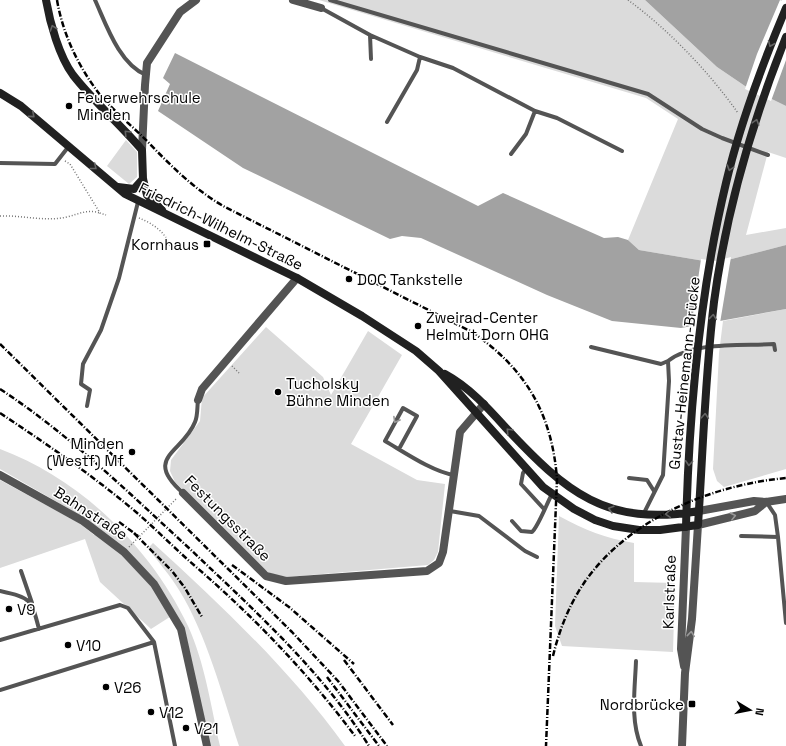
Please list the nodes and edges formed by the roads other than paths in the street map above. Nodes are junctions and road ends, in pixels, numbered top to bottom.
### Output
1 (46, 0) edge
2 (95, 0) edge
3 (196, 0) edge
4 (293, 0) edge
5 (330, 0) edge
6 (321, 8) joint
7 (786, 8) edge
8 (370, 35) junction
9 (786, 37) edge
10 (420, 57) junction
11 (371, 59) dead end
12 (146, 75) junction
13 (0, 93) edge
14 (535, 111) junction
15 (387, 122) dead end
16 (69, 146) junction
17 (142, 150) junction
18 (622, 151) dead end
19 (511, 154) dead end
20 (768, 155) dead end
21 (0, 163) edge
22 (143, 179) junction
23 (118, 187) junction
24 (138, 202) junction
25 (166, 213) junction
26 (297, 278) junction
27 (590, 346) dead end
28 (774, 350) dead end
29 (668, 361) junction
30 (439, 371) junction
31 (198, 400) joint
32 (484, 404) junction
33 (87, 406) dead end
34 (476, 413) junction
35 (399, 449) junction
36 (535, 460) junction
37 (526, 468) junction
38 (0, 475) edge
39 (454, 475) junction
40 (629, 478) dead end
41 (654, 491) junction
42 (182, 493) joint
43 (552, 494) junction
44 (786, 499) edge
45 (766, 502) junction
46 (544, 509) junction
47 (450, 511) junction
48 (699, 511) junction
49 (686, 513) junction
50 (643, 515) junction
51 (512, 521) dead end
52 (698, 525) junction
53 (686, 527) junction
54 (741, 536) dead end
55 (778, 537) junction
56 (537, 557) dead end
57 (21, 571) dead end
58 (0, 591) edge
59 (32, 604) junction
60 (786, 623) edge
61 (39, 629) junction
62 (0, 640) edge
63 (154, 642) junction
64 (636, 661) dead end
65 (685, 673) junction
66 (0, 690) edge
67 (175, 746) edge
68 (207, 746) edge
69 (641, 746) edge
70 (682, 746) edge

17 -> 1 main road
2 - 12 lane
3 - 12 street
4 - 6 street
5 - 20 lane
6 - 8 lane
7 -> 49 main road, Gustav-Heinemann-Brücke
8 - 10 lane
8 - 11 lane
48 -> 9 main road, Gustav-Heinemann-Brücke
10 - 14 lane
10 - 15 lane
12 - 17 street
13 -> 16 main road, Friedrich-Wilhelm-Straße
14 - 18 lane
14 - 19 lane
16 - 21 lane
16 -> 23 main road, Friedrich-Wilhelm-Straße
17 - 22 main road
22 - 23 main road
22 - 25 main road
23 - 24 main road, Friedrich-Wilhelm-Straße
24 - 25 main road, Friedrich-Wilhelm-Straße
24 - 33 lane
25 - 26 main road, Friedrich-Wilhelm-Straße
26 - 30 main road, Friedrich-Wilhelm-Straße
26 - 31 street, Festungsstraße
27 - 29 lane
28 - 29 lane
29 - 41 lane
30 - 32 main road, Friedrich-Wilhelm-Straße
30 - 34 main road, Friedrich-Wilhelm-Straße
31 - 42 lane, Festungsstraße
32 - 34 street, Festungsstraße
36 -> 32 main road, Friedrich-Wilhelm-Straße
34 - 37 main road, Friedrich-Wilhelm-Straße
34 - 39 street, Festungsstraße
35 -> 35 lane
35 - 39 lane
36 - 37 main road
50 -> 36 main road, Friedrich-Wilhelm-Straße
37 - 43 main road, Friedrich-Wilhelm-Straße
37 - 46 lane
38 - 68 street, Bahnstraße
39 - 47 street, Festungsstraße
40 - 41 lane
41 - 50 lane
42 - 47 street, Festungsstraße
43 - 46 lane
43 - 53 main road, Friedrich-Wilhelm-Straße
44 - 45 street, Friedrich-Wilhelm-Straße
45 - 48 street, Friedrich-Wilhelm-Straße
52 -> 45 street, Friedrich-Wilhelm-Straße
45 - 55 lane
46 - 51 lane
47 - 56 lane
48 - 49 main road, Friedrich-Wilhelm-Straße
48 - 52 main road, Gustav-Heinemann-Brücke
49 -> 50 main road, Friedrich-Wilhelm-Straße
49 - 53 main road, Karlstraße
52 - 53 main road, Friedrich-Wilhelm-Straße
65 -> 52 street, Karlstraße
53 - 65 street, Karlstraße
54 - 55 lane
55 - 60 lane
57 - 59 lane
58 - 59 lane
59 - 61 lane
61 - 62 lane
61 - 63 lane
63 - 66 lane
63 - 67 lane
64 - 69 lane
65 - 70 street, Karlstraße

